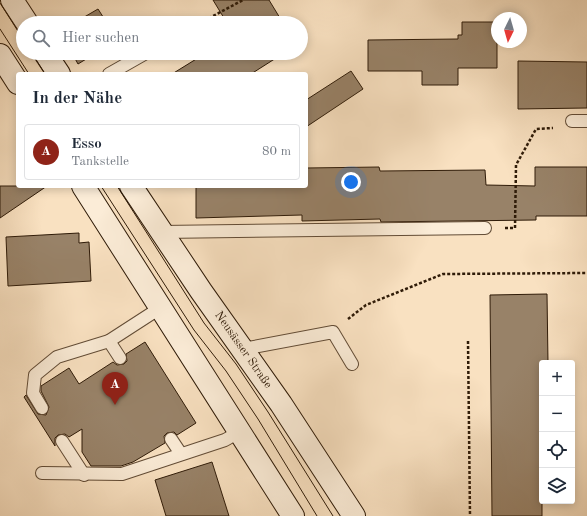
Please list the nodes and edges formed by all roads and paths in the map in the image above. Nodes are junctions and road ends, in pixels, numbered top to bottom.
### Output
1 (12, 0) edge
2 (242, 0) edge
3 (22, 16) edge
4 (213, 16) edge
5 (1, 59) edge
6 (50, 60) edge
7 (134, 60) edge
8 (58, 72) edge
9 (113, 72) edge
10 (16, 80) edge
11 (572, 121) joint
12 (587, 121) edge
13 (84, 188) edge
14 (132, 188) edge
15 (485, 228) joint
16 (161, 232) junction
17 (587, 273) edge
18 (160, 308) junction
19 (333, 332) junction
20 (109, 341) junction
21 (468, 341) dead end
22 (243, 349) junction
23 (120, 358) dead end
24 (352, 364) dead end
25 (42, 408) dead end
26 (239, 432) junction
27 (171, 439) dead end
28 (62, 441) dead end
29 (181, 454) junction
30 (42, 473) dead end
31 (84, 475) junction
32 (293, 516) edge
33 (354, 516) edge
34 (470, 516) edge

1 - 3 main road
2 - 4 path
5 - 10 main road
6 - 8 main road
7 - 9 lane
11 - 12 lane
11 - 15 path
13 - 18 main road
14 - 16 main road, Neusässer Straße
15 - 16 lane
16 - 22 main road, Neusässer Straße
17 - 19 path
18 - 20 lane
18 - 26 main road
19 - 22 lane
19 - 24 lane
20 - 23 lane
20 - 25 lane
21 - 34 path
22 - 33 main road, Neusässer Straße
26 - 29 lane
26 - 32 main road
27 - 29 lane
28 - 31 lane
29 - 31 lane
30 - 31 lane

